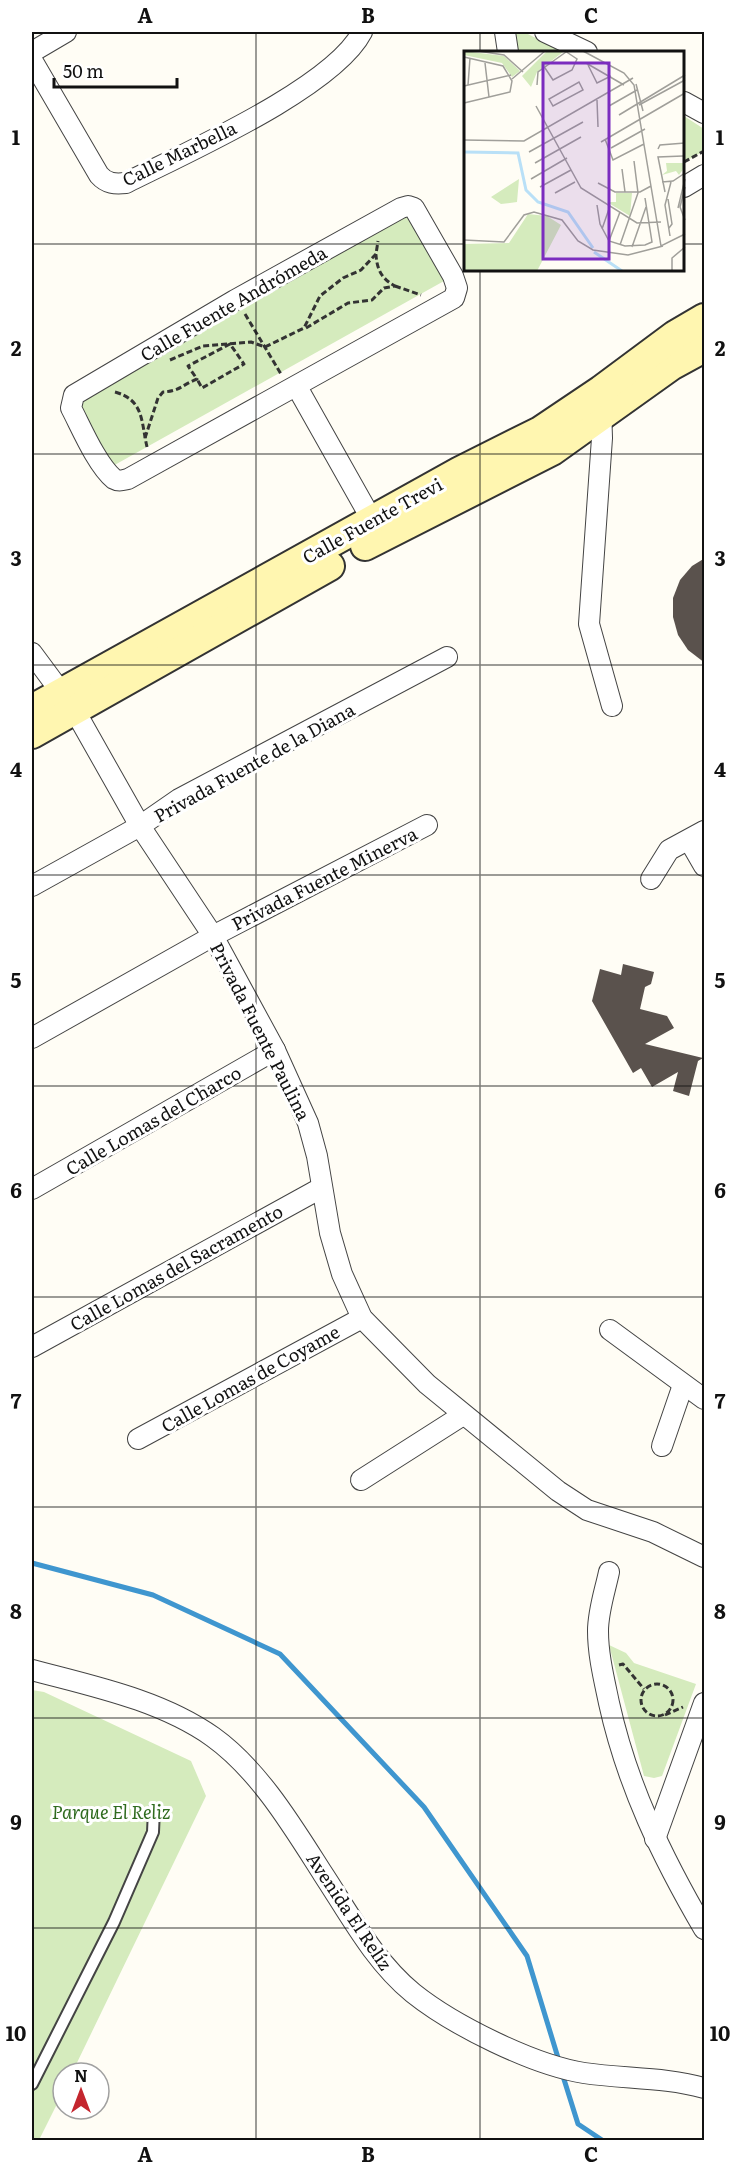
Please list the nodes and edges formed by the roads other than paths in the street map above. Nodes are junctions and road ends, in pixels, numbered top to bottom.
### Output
1 (66, 32) edge
2 (362, 32) edge
3 (505, 32) edge
4 (545, 32) edge
5 (508, 51) edge
6 (585, 51) edge
7 (32, 52) edge
8 (32, 60) edge
9 (685, 103) edge
10 (705, 113) edge
11 (705, 175) edge
12 (685, 186) edge
13 (705, 318) edge
14 (705, 348) edge
15 (294, 378) junction
16 (601, 403) junction
17 (377, 528) junction
18 (32, 653) edge
19 (447, 657) dead end
20 (68, 701) junction
21 (612, 706) dead end
22 (32, 709) edge
23 (32, 735) edge
24 (427, 825) dead end
25 (140, 826) junction
26 (697, 836) edge
27 (705, 866) edge
28 (651, 879) dead end
29 (32, 886) edge
30 (213, 936) junction
31 (32, 1038) edge
32 (275, 1050) junction
33 (321, 1188) junction
34 (32, 1190) edge
35 (362, 1317) junction
36 (610, 1330) dead end
37 (32, 1347) edge
38 (683, 1385) junction
39 (705, 1399) edge
40 (463, 1415) junction
41 (138, 1439) dead end
42 (662, 1446) dead end
43 (361, 1480) dead end
44 (705, 1557) edge
45 (609, 1572) dead end
46 (32, 1670) edge
47 (705, 1703) edge
48 (154, 1810) dead end
49 (655, 1839) junction
50 (705, 1929) edge
51 (32, 2084) edge
52 (705, 2088) edge

1 - 7 street
2 - 8 street, Calle Marbella
3 - 5 street
4 - 6 street
9 - 10 street
11 - 12 street
13 - 16 street, Calle Fuente Trevi
14 - 16 street, Calle Fuente Trevi
15 - 15 street, Calle Fuente Andrómeda
15 - 17 street
16 - 17 street, Calle Fuente Trevi
16 - 21 street
17 - 20 street, Calle Fuente Trevi
18 - 20 street, Privada Fuente Paulina
19 - 25 street, Privada Fuente de la Diana
20 - 22 street, Calle Fuente Trevi
20 - 23 street, Calle Fuente Trevi
20 - 25 street, Privada Fuente Paulina
24 - 30 street, Privada Fuente Minerva
25 - 29 street, Privada Fuente de la Diana
25 - 30 street, Privada Fuente Paulina
26 - 27 street
26 - 28 street
30 - 31 street, Privada Fuente Minerva
30 - 32 street, Privada Fuente Paulina
32 - 33 street, Privada Fuente Paulina
32 - 34 street, Calle Lomas del Charco
33 - 35 street, Privada Fuente Paulina
33 - 37 street, Calle Lomas del Sacramento
35 - 40 street, Privada Fuente Paulina
35 - 41 street, Calle Lomas de Coyame
36 - 38 street
38 - 39 street
38 - 42 street
40 - 43 street
40 - 44 street, Privada Fuente Paulina
45 - 49 street
46 - 52 street, Avenida El Relíz
47 - 49 street
48 - 51 lane
49 - 50 street

